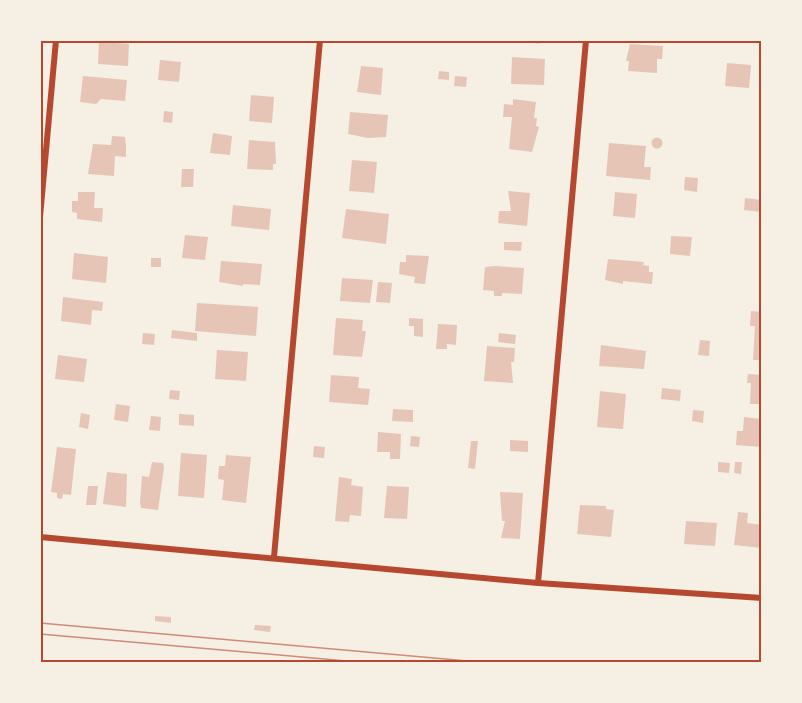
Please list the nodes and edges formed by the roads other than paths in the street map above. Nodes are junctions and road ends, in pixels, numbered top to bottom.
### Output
1 (56, 40) edge
2 (320, 40) edge
3 (585, 40) edge
4 (40, 217) edge
5 (40, 537) edge
6 (274, 557) junction
7 (538, 583) junction
8 (762, 598) edge

1 - 4 street
2 - 6 street
3 - 7 street
5 - 6 street
6 - 7 street
7 - 8 street

